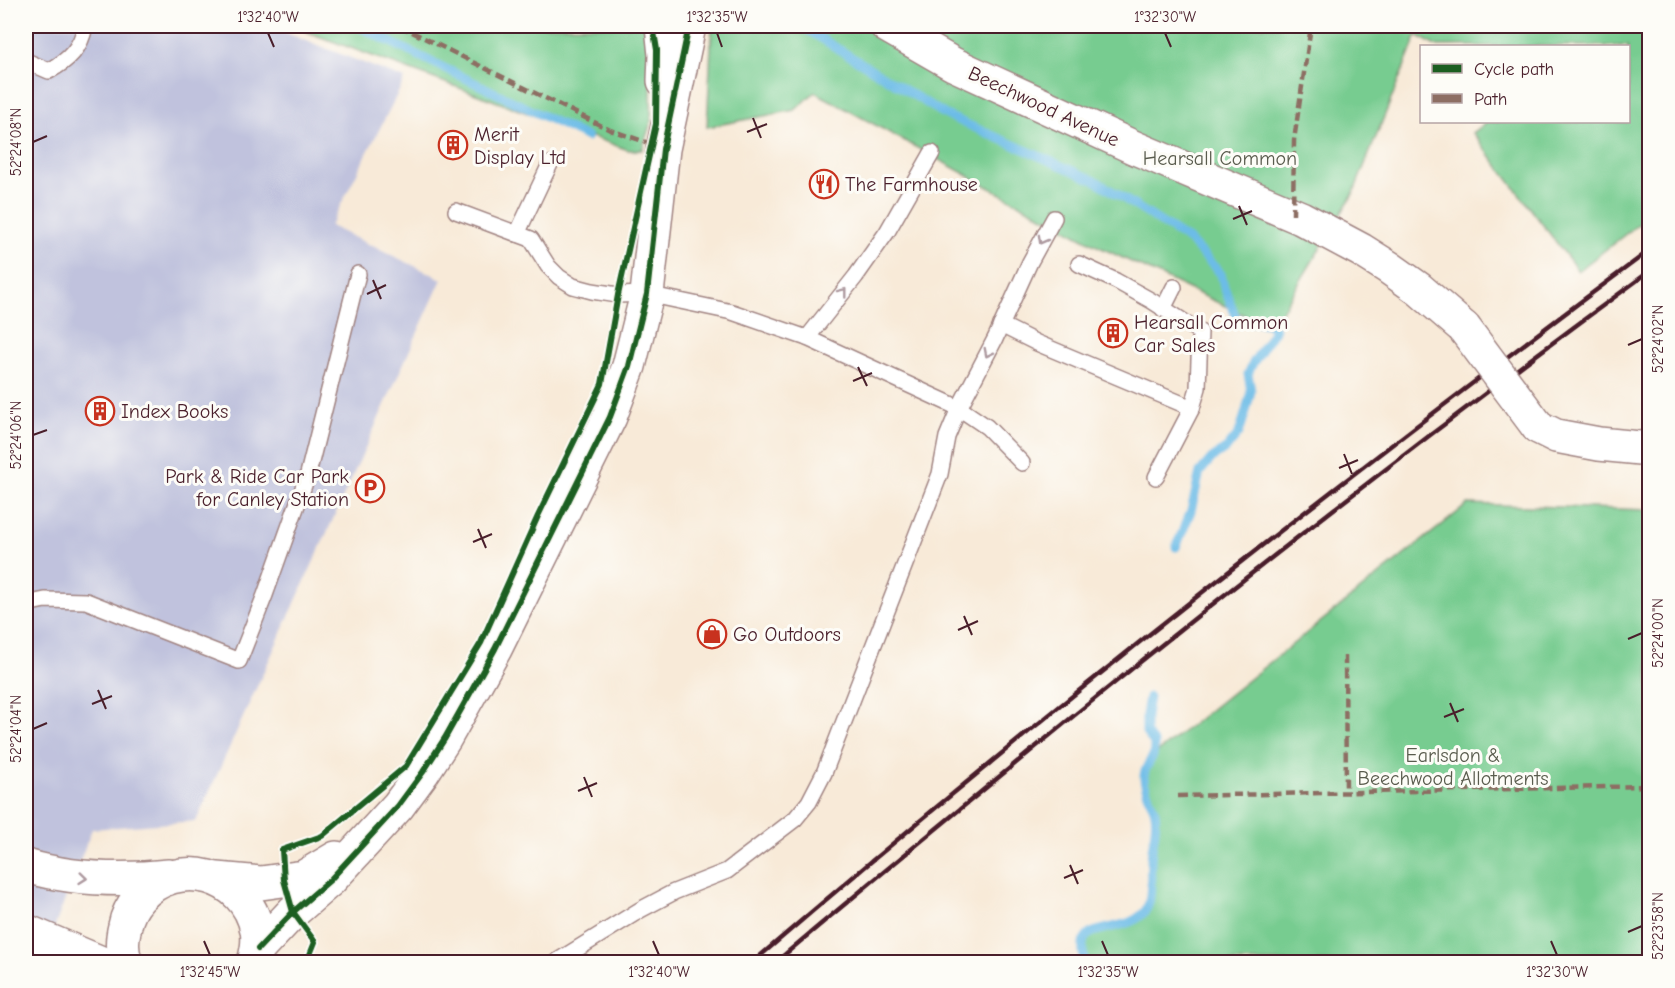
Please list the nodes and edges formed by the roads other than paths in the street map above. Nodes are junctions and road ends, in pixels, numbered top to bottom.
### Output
1 (84, 26) edge
2 (662, 26) edge
3 (689, 26) edge
4 (887, 26) edge
5 (26, 61) edge
6 (663, 149) junction
7 (932, 153) dead end
8 (550, 164) dead end
9 (456, 211) dead end
10 (1054, 218) dead end
11 (517, 234) junction
12 (1079, 264) dead end
13 (358, 274) dead end
14 (1174, 287) dead end
15 (647, 294) junction
16 (1163, 309) junction
17 (1001, 325) junction
18 (807, 338) junction
19 (959, 408) junction
20 (1192, 408) junction
21 (1650, 449) edge
22 (1022, 463) dead end
23 (1156, 477) dead end
24 (26, 604) edge
25 (362, 844) junction
26 (26, 866) edge
27 (174, 876) junction
28 (218, 879) junction
29 (26, 931) edge
30 (256, 956) edge
31 (99, 963) edge
32 (126, 963) edge
33 (556, 963) edge

1 - 5 lane
2 - 6 street
3 - 6 street
4 - 21 street, Beechwood Avenue, bridge
6 - 15 street
18 -> 7 lane
8 - 11 lane
9 - 11 lane
10 -> 17 lane
11 - 15 lane
12 - 16 lane
13 - 24 lane
14 - 16 lane
15 - 18 lane
15 - 25 street
16 - 20 lane
17 -> 19 lane
17 - 20 lane
18 - 19 lane
19 - 22 lane
19 - 33 lane
20 - 23 lane
25 - 28 street
25 - 30 street
26 -> 27 street
27 - 28 street
27 - 32 street
28 - 30 street
29 - 31 street

